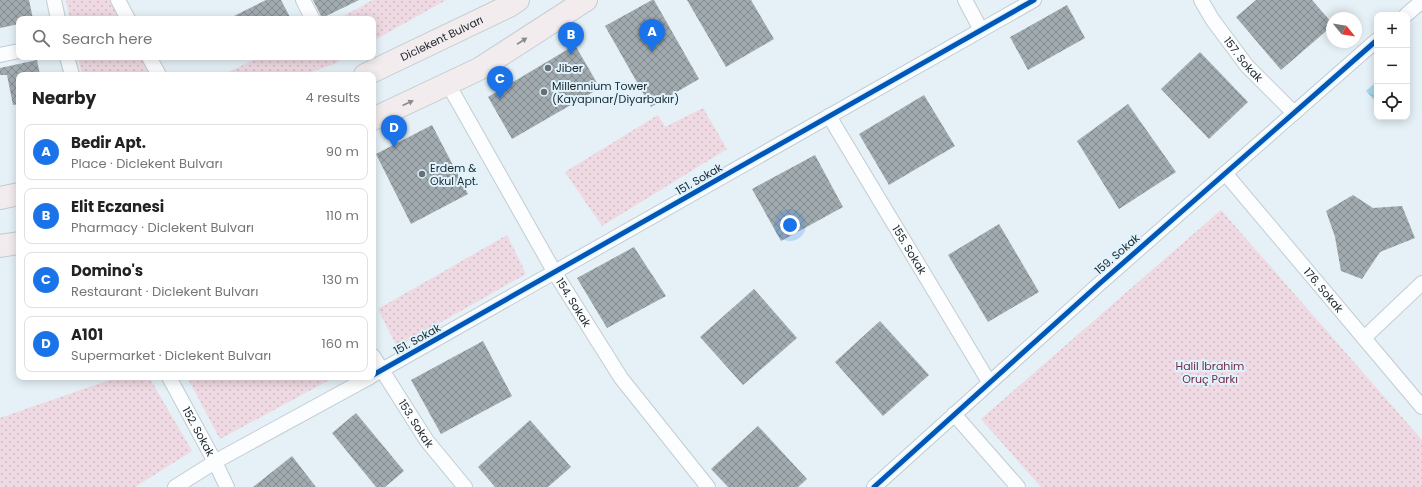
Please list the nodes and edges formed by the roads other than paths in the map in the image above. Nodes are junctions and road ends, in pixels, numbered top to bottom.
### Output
1 (54, 0) edge
2 (118, 0) edge
3 (303, 0) edge
4 (518, 0) edge
5 (586, 0) edge
6 (965, 0) edge
7 (1034, 0) edge
8 (1201, 0) edge
9 (1422, 1) edge
10 (1409, 12) edge
11 (57, 16) edge
12 (126, 16) edge
13 (311, 16) edge
14 (981, 30) junction
15 (1374, 43) edge
16 (16, 52) edge
17 (0, 55) edge
18 (68, 60) edge
19 (151, 60) edge
20 (71, 72) edge
21 (157, 72) edge
22 (371, 72) edge
23 (448, 84) junction
24 (1294, 113) junction
25 (830, 116) junction
26 (376, 118) edge
27 (1225, 173) junction
28 (16, 195) edge
29 (0, 198) edge
30 (16, 243) edge
31 (0, 246) edge
32 (555, 272) junction
33 (1422, 283) edge
34 (1364, 338) junction
35 (376, 373) edge
36 (376, 375) edge
37 (171, 380) edge
38 (364, 380) edge
39 (989, 382) junction
40 (1422, 407) edge
41 (954, 414) junction
42 (215, 462) junction
43 (174, 487) edge
44 (227, 487) edge
45 (465, 487) edge
46 (708, 487) edge
47 (874, 487) edge
48 (1018, 487) edge

1 - 11 street
2 - 12 street
3 - 13 street
4 - 22 main road, Diclekent Bulvarı
23 -> 5 main road
6 - 14 street
7 - 14 street, 151. Sokak
8 - 24 street, 157. Sokak
9 - 10 street
14 - 25 street, 151. Sokak
15 - 24 street, 159. Sokak
16 - 17 street
18 - 20 street
19 - 21 street
26 -> 23 main road
23 - 32 street, 154. Sokak
24 - 27 street, 159. Sokak
25 - 32 street, 151. Sokak
25 - 39 street, 155. Sokak
27 - 34 street, 176. Sokak
27 - 39 street, 159. Sokak
28 - 29 main road
30 - 31 main road
32 - 35 street, 151. Sokak
32 - 46 street, 154. Sokak
33 - 34 street
34 - 40 street, 176. Sokak
36 - 45 street, 153. Sokak
37 - 42 street, 152. Sokak
38 - 42 street, 151. Sokak
39 - 41 street, 159. Sokak
41 - 47 street, 159. Sokak
41 - 48 street
42 - 43 street, 151. Sokak
42 - 44 street, 152. Sokak

